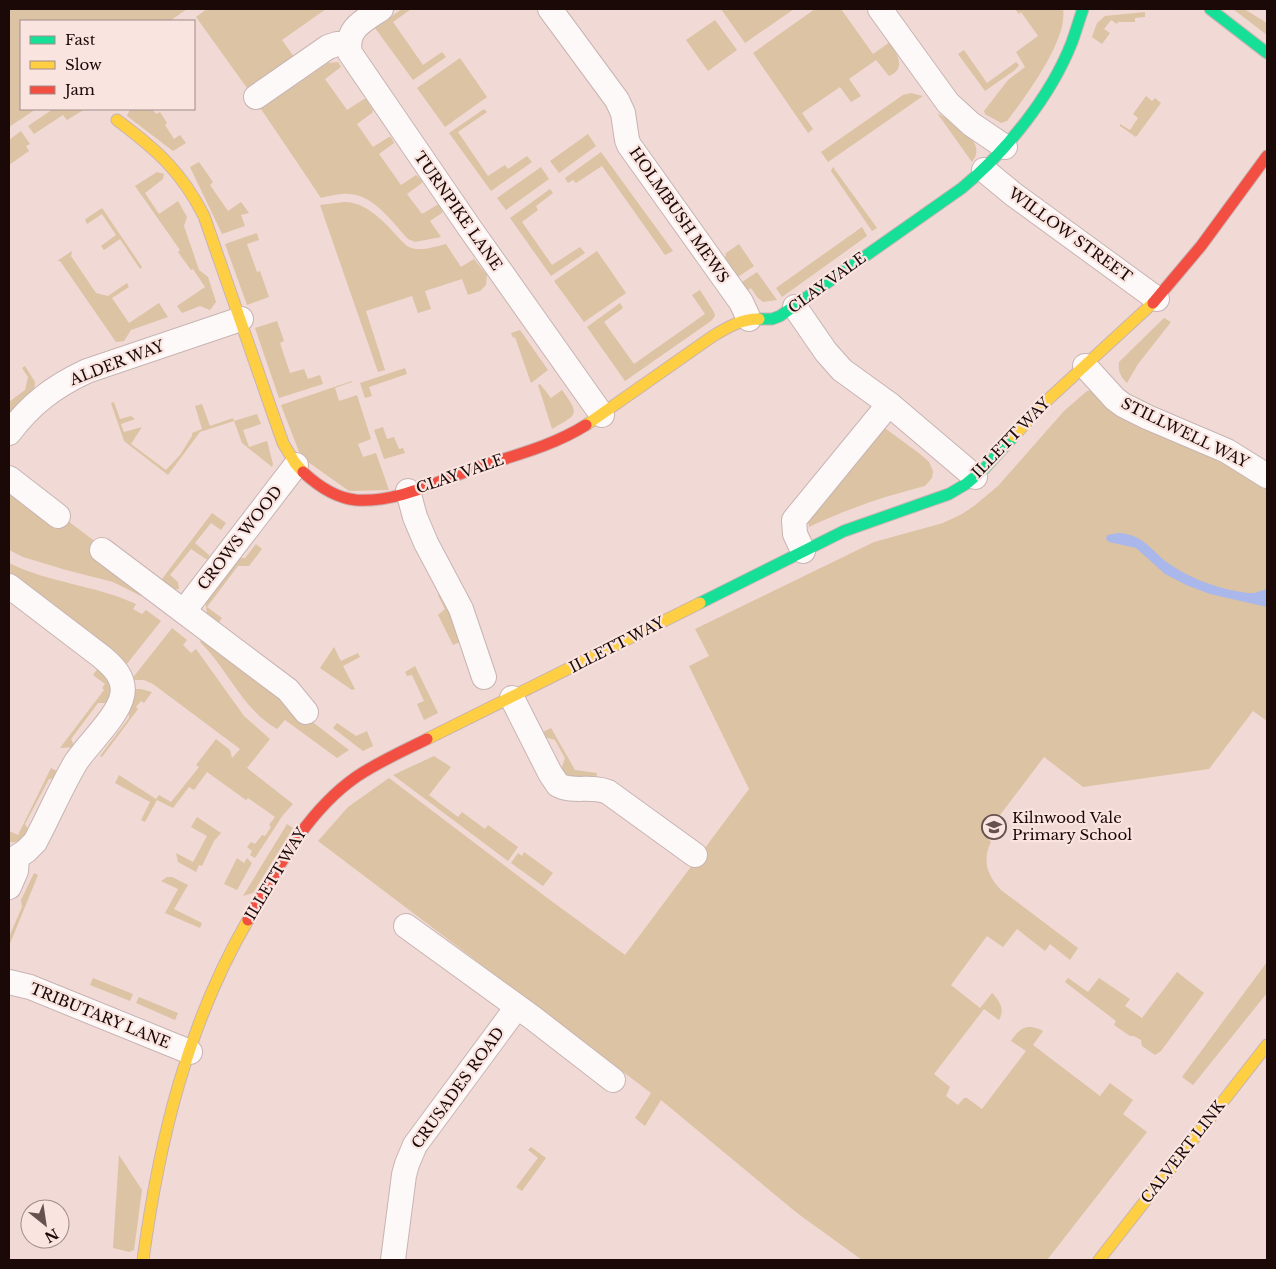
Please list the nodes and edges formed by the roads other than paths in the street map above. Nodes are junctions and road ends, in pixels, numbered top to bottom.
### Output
1 (381, 9) edge
2 (550, 9) edge
3 (880, 9) edge
4 (1083, 9) edge
5 (1210, 9) edge
6 (348, 45) junction
7 (1267, 53) edge
8 (256, 97) dead end
9 (117, 120) dead end
10 (1005, 147) junction
11 (1267, 156) edge
12 (984, 170) junction
13 (1157, 299) junction
14 (795, 307) junction
15 (241, 319) junction
16 (748, 319) junction
17 (1085, 366) junction
18 (888, 404) junction
19 (602, 415) junction
20 (9, 433) edge
21 (296, 465) junction
22 (1267, 476) edge
23 (974, 477) junction
24 (9, 478) edge
25 (408, 491) junction
26 (58, 516) dead end
27 (102, 550) dead end
28 (803, 550) junction
29 (9, 586) edge
30 (184, 611) junction
31 (484, 677) dead end
32 (512, 698) junction
33 (306, 712) dead end
34 (695, 854) dead end
35 (13, 857) edge
36 (9, 887) edge
37 (406, 926) dead end
38 (9, 982) edge
39 (517, 1007) junction
40 (1267, 1045) edge
41 (190, 1052) junction
42 (613, 1080) dead end
43 (142, 1260) edge
44 (393, 1260) edge
45 (1100, 1260) edge

1 - 6 street
2 - 16 street, HOLMBUSH MEWS
3 - 10 street
4 - 10 street, CLAY VALE
5 - 7 street
6 - 8 street
6 - 19 street, TURNPIKE LANE
9 - 15 street, CLAY VALE
10 - 12 street, CLAY VALE
11 - 13 street, ILLETT WAY
12 - 13 street, WILLOW STREET
12 - 14 street, CLAY VALE
13 - 17 street, ILLETT WAY
14 - 16 street, CLAY VALE
14 - 18 street
15 - 20 street, ALDER WAY
15 - 21 street, CLAY VALE
16 - 19 street, CLAY VALE
17 - 22 street, STILLWELL WAY
17 - 23 street, ILLETT WAY
18 - 23 street
18 - 28 street
19 - 25 street, CLAY VALE
21 - 25 street, CLAY VALE
21 - 30 street, CROWS WOOD
23 - 28 street, ILLETT WAY
24 - 26 street
25 - 31 street, CLAY VALE
27 - 30 street
28 - 32 street, ILLETT WAY
29 - 35 street
30 - 33 street
32 - 34 street
32 - 41 street, ILLETT WAY
35 - 36 street
37 - 39 street
38 - 41 street, TRIBUTARY LANE
39 - 42 street
39 - 44 street, CRUSADES ROAD
40 - 45 street, CALVERT LINK
41 - 43 street, ILLETT WAY

